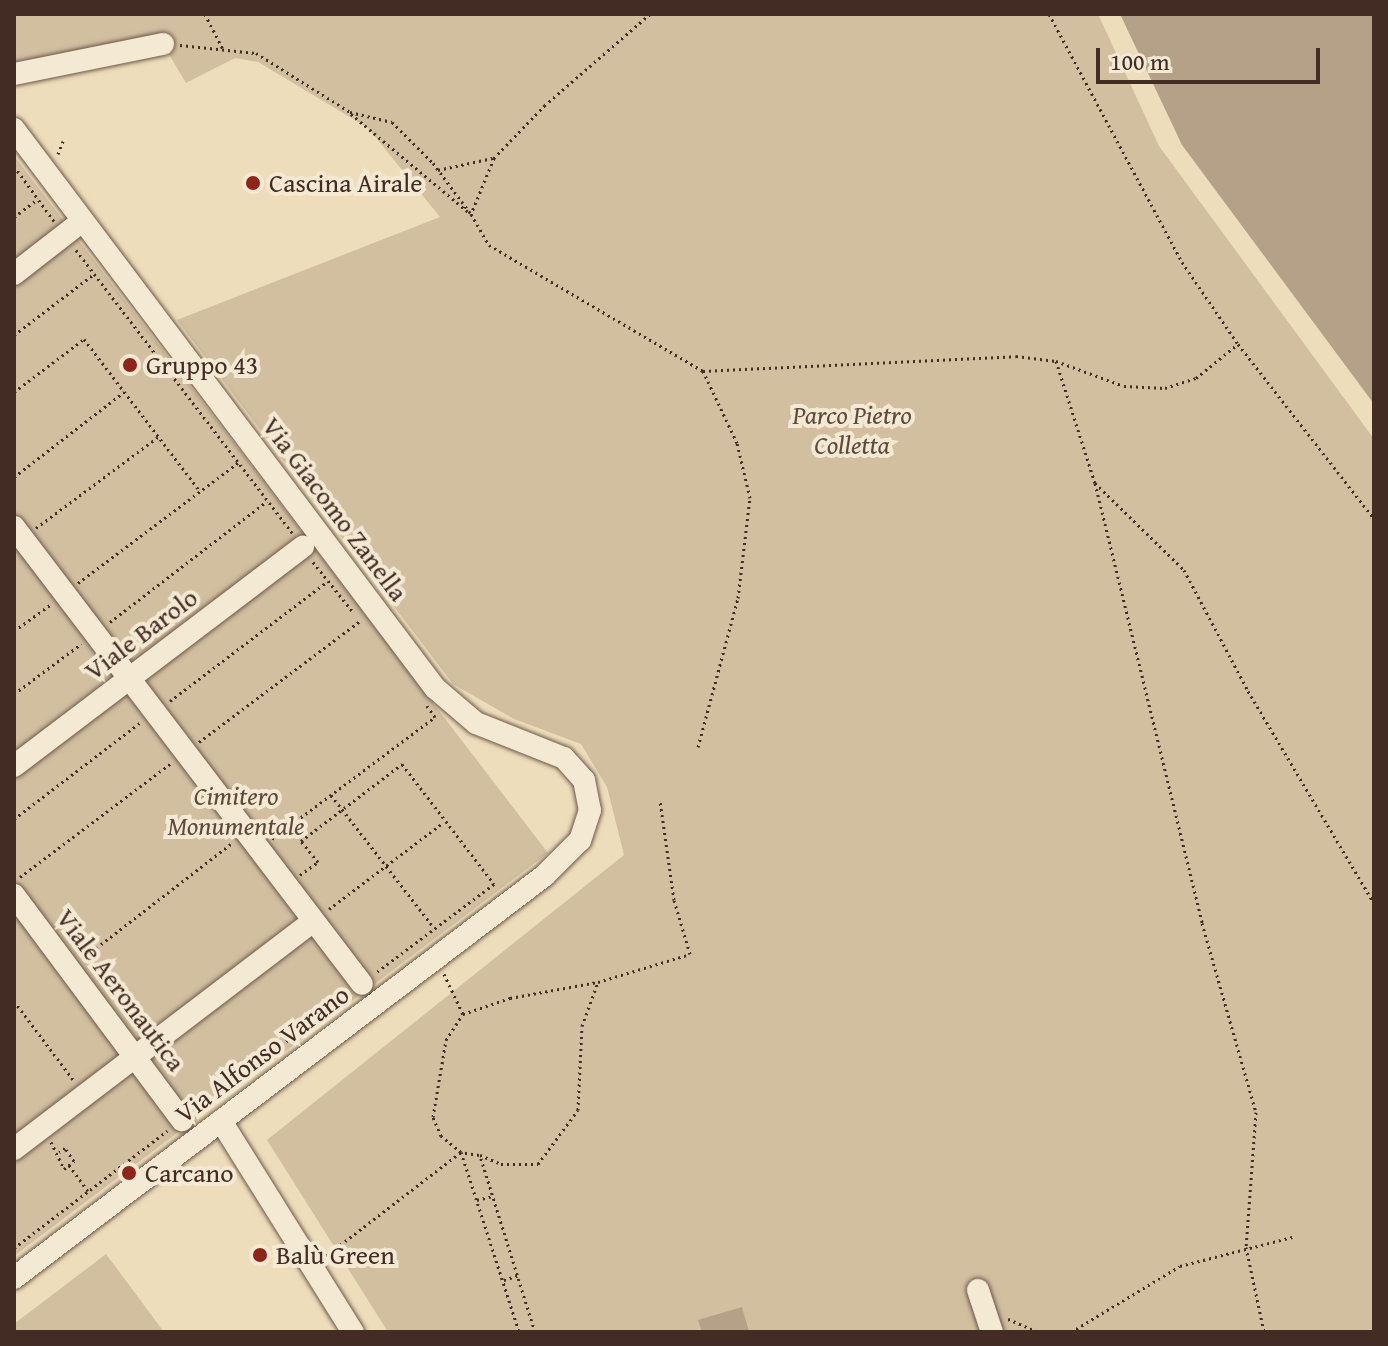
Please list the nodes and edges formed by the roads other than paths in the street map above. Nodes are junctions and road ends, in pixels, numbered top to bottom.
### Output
1 (163, 44) road end
2 (14, 74) edge
3 (14, 129) edge
4 (73, 228) junction
5 (14, 274) edge
6 (18, 533) edge
7 (303, 547) road end
8 (129, 678) junction
9 (14, 766) edge
10 (544, 876) joint
11 (14, 895) edge
12 (319, 910) junction
13 (367, 973) road end
14 (137, 1057) junction
15 (182, 1120) road end
16 (221, 1121) junction
17 (14, 1149) edge
18 (14, 1278) edge
19 (981, 1298) road end
20 (353, 1332) edge
21 (992, 1332) edge

1 - 2 street
3 - 4 street, Via Giacomo Zanella
4 - 5 street
4 - 10 street, Via Giacomo Zanella
6 - 8 street
7 - 8 street, Viale Barolo
8 - 9 street, Viale Barolo
8 - 12 street
10 - 16 street, Via Alfonso Varano
11 - 14 street, Viale Aeronautica
12 - 13 street
12 - 14 street
14 - 15 street, Viale Aeronautica
14 - 17 street
16 - 18 street, Via Alfonso Varano
16 - 20 street
19 - 21 street

